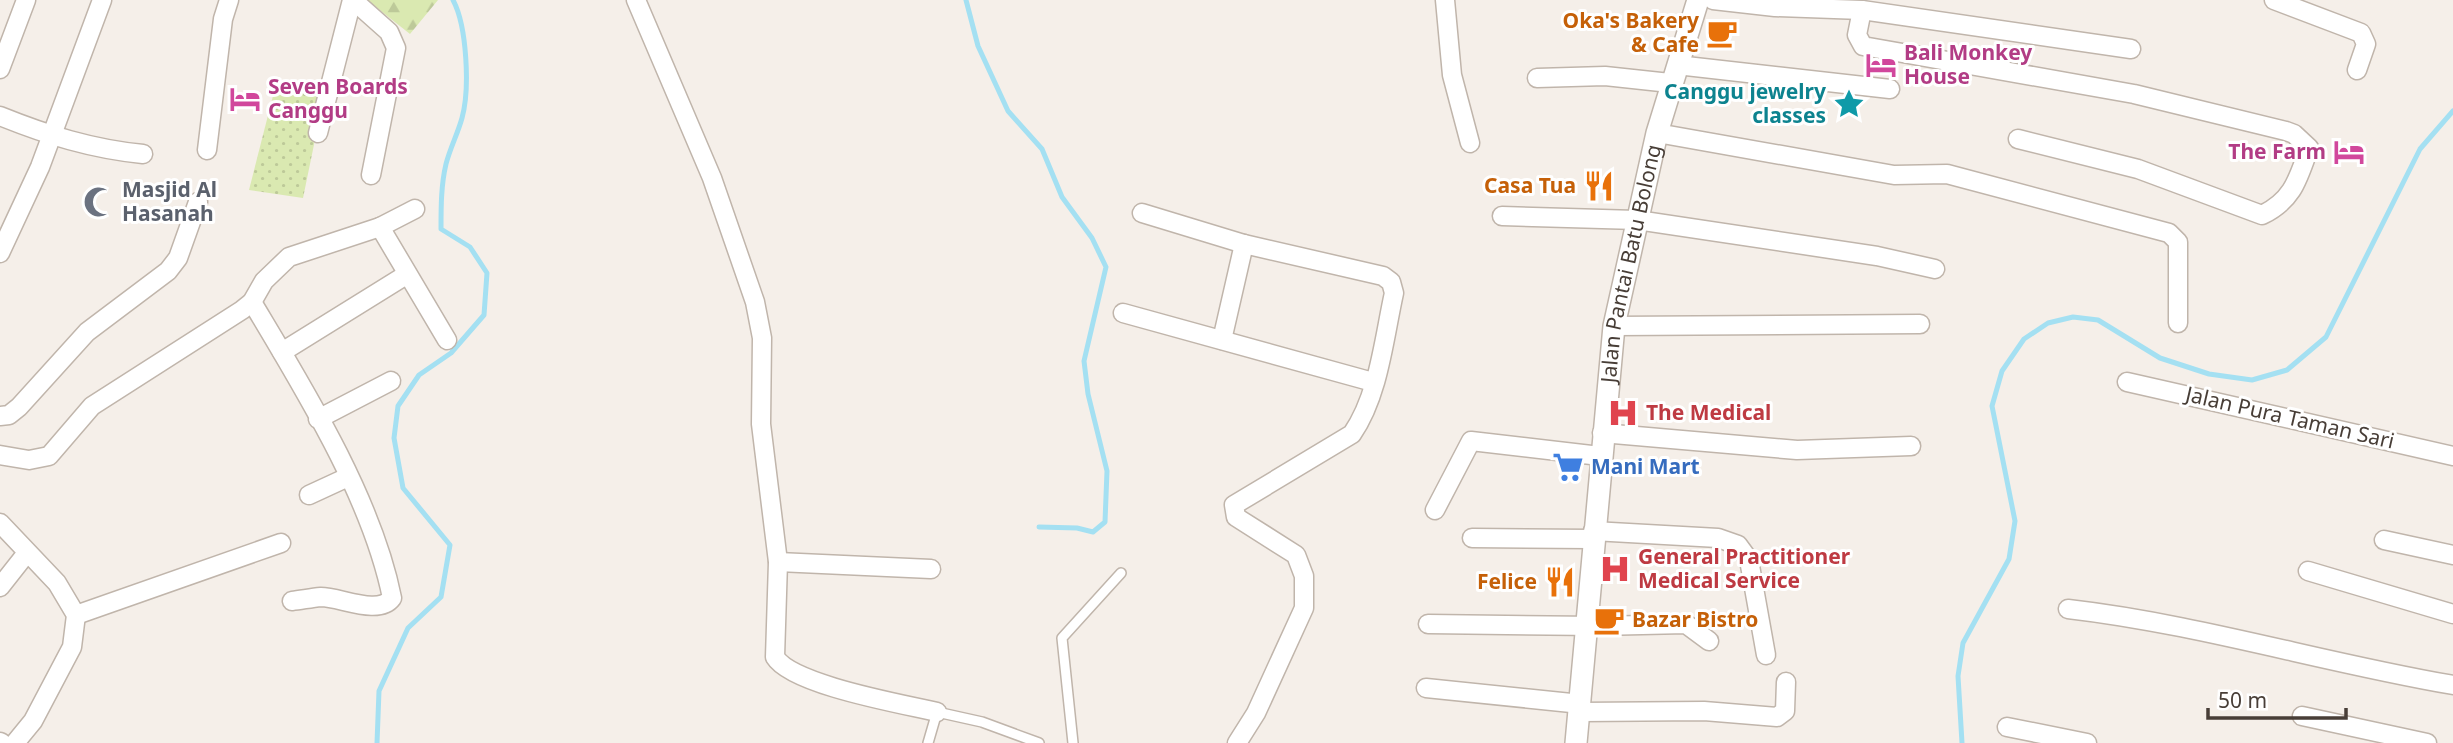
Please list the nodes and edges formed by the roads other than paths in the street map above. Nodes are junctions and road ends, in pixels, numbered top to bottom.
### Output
1 (26, 0) edge
2 (102, 0) edge
3 (229, 0) edge
4 (353, 0) edge
5 (636, 0) edge
6 (1445, 0) edge
7 (1698, 0) edge
8 (1713, 0) edge
9 (2274, 0) edge
10 (1862, 10) junction
11 (2131, 49) dead end
12 (0, 69) edge
13 (2357, 70) dead end
14 (1674, 74) junction
15 (1537, 78) dead end
16 (1890, 89) dead end
17 (0, 116) edge
18 (318, 133) dead end
19 (1657, 133) junction
20 (51, 136) junction
21 (2018, 139) dead end
22 (1470, 143) dead end
23 (207, 150) dead end
24 (143, 154) dead end
25 (371, 175) dead end
26 (198, 202) dead end
27 (415, 209) dead end
28 (1142, 213) dead end
29 (1502, 216) dead end
30 (1637, 220) junction
31 (380, 227) junction
32 (1244, 244) junction
33 (0, 253) edge
34 (1935, 269) dead end
35 (406, 275) junction
36 (252, 302) junction
37 (1123, 313) dead end
38 (2178, 323) dead end
39 (1920, 324) dead end
40 (1614, 326) junction
41 (447, 340) dead end
42 (1222, 340) junction
43 (282, 352) junction
44 (391, 381) dead end
45 (1373, 382) junction
46 (2127, 382) dead end
47 (0, 416) edge
48 (318, 419) junction
49 (1602, 433) junction
50 (1911, 446) dead end
51 (0, 455) edge
52 (1600, 456) junction
53 (2453, 456) edge
54 (348, 477) junction
55 (309, 495) dead end
56 (1435, 510) dead end
57 (0, 523) edge
58 (1593, 535) junction
59 (1472, 538) dead end
60 (2385, 540) dead end
61 (281, 543) dead end
62 (26, 554) junction
63 (2453, 555) edge
64 (778, 562) junction
65 (931, 569) dead end
66 (2308, 571) dead end
67 (1121, 573) dead end
68 (0, 587) edge
69 (292, 601) dead end
70 (2068, 609) dead end
71 (2453, 614) edge
72 (76, 615) junction
73 (1428, 624) dead end
74 (1588, 626) junction
75 (1709, 641) dead end
76 (1766, 654) dead end
77 (1786, 682) dead end
78 (2453, 685) edge
79 (1426, 688) dead end
80 (1581, 708) junction
81 (937, 712) junction
82 (2302, 716) dead end
83 (2007, 727) dead end
84 (16, 743) edge
85 (928, 743) edge
86 (1039, 743) edge
87 (1073, 743) edge
88 (1237, 743) edge
89 (1576, 743) edge
90 (2087, 743) edge
91 (2427, 743) edge

1 - 12 street
2 - 20 street
3 - 23 street
4 - 18 street
4 - 25 street
5 - 64 street
6 - 22 street
7 - 14 street, Jalan Pantai Batu Bolong
8 - 10 street
9 - 13 street
10 - 11 street
10 - 21 street
14 - 15 street
14 - 16 street
14 - 19 street, Jalan Pantai Batu Bolong
17 - 20 street
19 - 30 street, Jalan Pantai Batu Bolong
19 - 38 street
20 - 24 street
20 - 33 street
26 - 47 street
27 - 31 street
28 - 32 street
29 - 30 street
30 - 34 street
30 - 40 street, Jalan Pantai Batu Bolong
31 - 35 street
31 - 36 street
32 - 42 street
32 - 45 street
35 - 41 street
35 - 43 street
36 - 43 street
36 - 51 street
37 - 42 street
39 - 40 street
40 - 49 street, Jalan Pantai Batu Bolong
42 - 45 street
43 - 48 street
44 - 48 street
45 - 88 street
46 - 53 street, Jalan Pura Taman Sari
48 - 54 street
49 - 50 street
49 - 52 street, Jalan Pantai Batu Bolong
52 - 56 street
52 - 58 street, Jalan Pantai Batu Bolong
54 - 55 street
54 - 69 street
57 - 62 street
58 - 59 street
58 - 74 street, Jalan Pantai Batu Bolong
58 - 76 street
60 - 63 street
61 - 72 street
62 - 68 street
62 - 72 street
64 - 65 street
64 - 81 street
66 - 71 street
67 - 87 lane
70 - 78 street
72 - 84 street
73 - 74 street
74 - 75 street
74 - 80 street, Jalan Pantai Batu Bolong
77 - 80 street
79 - 80 street
80 - 89 street, Jalan Pantai Batu Bolong
81 - 85 lane
81 - 86 lane
82 - 91 street
83 - 90 street

